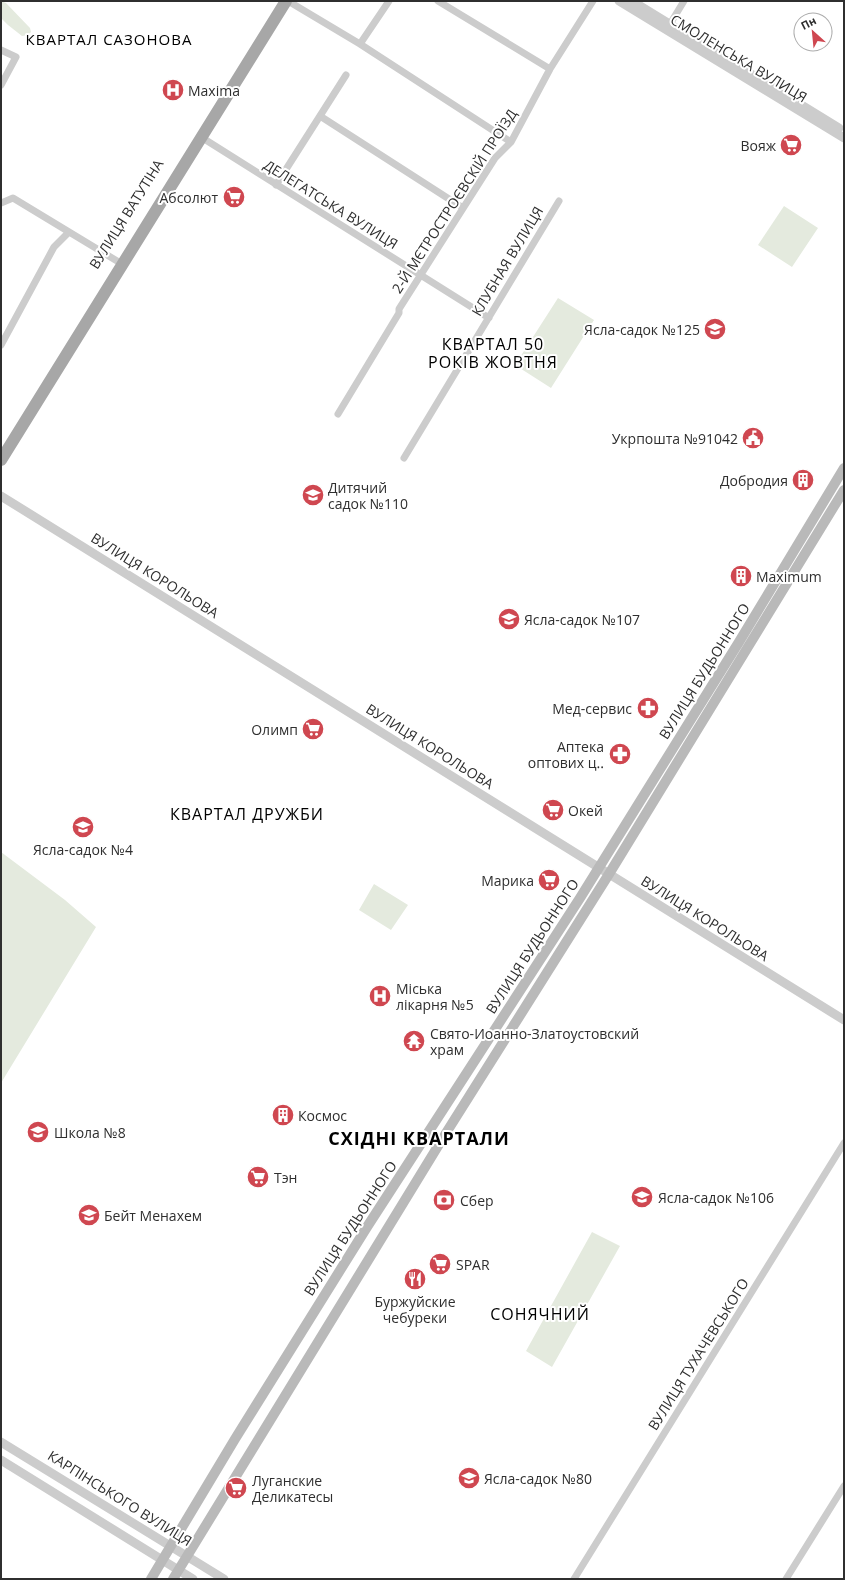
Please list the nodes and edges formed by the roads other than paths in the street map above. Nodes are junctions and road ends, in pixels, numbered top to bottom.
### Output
1 (278, 1) edge
2 (287, 1) edge
3 (389, 1) edge
4 (438, 1) edge
5 (593, 1) edge
6 (619, 1) edge
7 (632, 1) edge
8 (684, 1) edge
9 (670, 24) junction
10 (360, 44) junction
11 (1, 50) edge
12 (550, 69) junction
13 (346, 75) dead end
14 (1, 85) edge
15 (320, 116) junction
16 (844, 131) edge
17 (201, 137) junction
18 (844, 138) edge
19 (511, 142) junction
20 (276, 185) junction
21 (559, 201) dead end
22 (1, 202) edge
23 (463, 208) junction
24 (70, 232) junction
25 (119, 262) junction
26 (421, 276) junction
27 (489, 318) junction
28 (1, 345) edge
29 (338, 414) dead end
30 (1, 444) edge
31 (404, 458) dead end
32 (1, 460) edge
33 (844, 468) edge
34 (844, 490) edge
35 (1, 496) edge
36 (598, 868) junction
37 (609, 874) junction
38 (844, 1020) edge
39 (844, 1143) edge
40 (1, 1442) edge
41 (1, 1460) edge
42 (844, 1486) edge
43 (171, 1546) junction
44 (187, 1556) junction
45 (162, 1560) junction
46 (176, 1575) edge
47 (151, 1579) edge
48 (193, 1579) edge
49 (224, 1579) edge
50 (574, 1579) edge
51 (786, 1579) edge

1 - 25 main road, ВУЛИЦЯ ВАТУТІНА
2 - 10 street
2 - 17 main road, ВУЛИЦЯ ВАТУТІНА
3 - 10 street
4 - 12 street
5 - 12 street, 2-Й МЄТРОСТРОЄВСКІЙ ПРОЇЗД
6 - 18 street, СМОЛЕНСЬКА ВУЛИЦЯ
7 - 9 street, СМОЛЕНСЬКА ВУЛИЦЯ
8 - 9 street
9 - 16 street, СМОЛЕНСЬКА ВУЛИЦЯ
10 - 19 street
11 - 14 street
12 - 19 street, 2-Й МЄТРОСТРОЄВСКІЙ ПРОЇЗД
13 - 15 street
15 - 20 street
15 - 23 street
17 - 20 street, ДЕЛЕГАТСЬКА ВУЛИЦЯ
17 - 25 main road, ВУЛИЦЯ ВАТУТІНА
19 - 23 street, 2-Й МЄТРОСТРОЄВСКІЙ ПРОЇЗД
20 - 26 street, ДЕЛЕГАТСЬКА ВУЛИЦЯ
21 - 27 street, КЛУБНАЯ ВУЛИЦЯ
22 - 24 street
23 - 26 street, 2-Й МЄТРОСТРОЄВСКІЙ ПРОЇЗД
24 - 25 street
24 - 28 street
25 - 30 main road, ВУЛИЦЯ ВАТУТІНА
25 - 32 main road, ВУЛИЦЯ ВАТУТІНА
26 - 27 street, ДЕЛЕГАТСЬКА ВУЛИЦЯ
26 - 29 street, 2-Й МЄТРОСТРОЄВСКІЙ ПРОЇЗД
27 - 31 street, КЛУБНАЯ ВУЛИЦЯ
33 - 36 main road, ВУЛИЦЯ БУДЬОННОГО
34 - 37 main road, ВУЛИЦЯ БУДЬОННОГО
35 - 36 street, ВУЛИЦЯ КОРОЛЬОВА
36 - 37 street, ВУЛИЦЯ КОРОЛЬОВА
36 - 43 main road, ВУЛИЦЯ БУДЬОННОГО
37 - 38 street, ВУЛИЦЯ КОРОЛЬОВА
37 - 44 main road, ВУЛИЦЯ БУДЬОННОГО
39 - 50 street, ВУЛИЦЯ ТУХАЧЕВСЬКОГО
40 - 43 street, КАРПІНСЬКОГО ВУЛИЦЯ
41 - 45 street
42 - 51 street
43 - 44 street, КАРПІНСЬКОГО ВУЛИЦЯ
43 - 45 main road, ВУЛИЦЯ БУДЬОННОГО
44 - 46 main road, ВУЛИЦЯ БУДЬОННОГО
44 - 49 street, КАРПІНСЬКОГО ВУЛИЦЯ
45 - 46 street
45 - 47 main road, ВУЛИЦЯ БУДЬОННОГО
46 - 48 street

